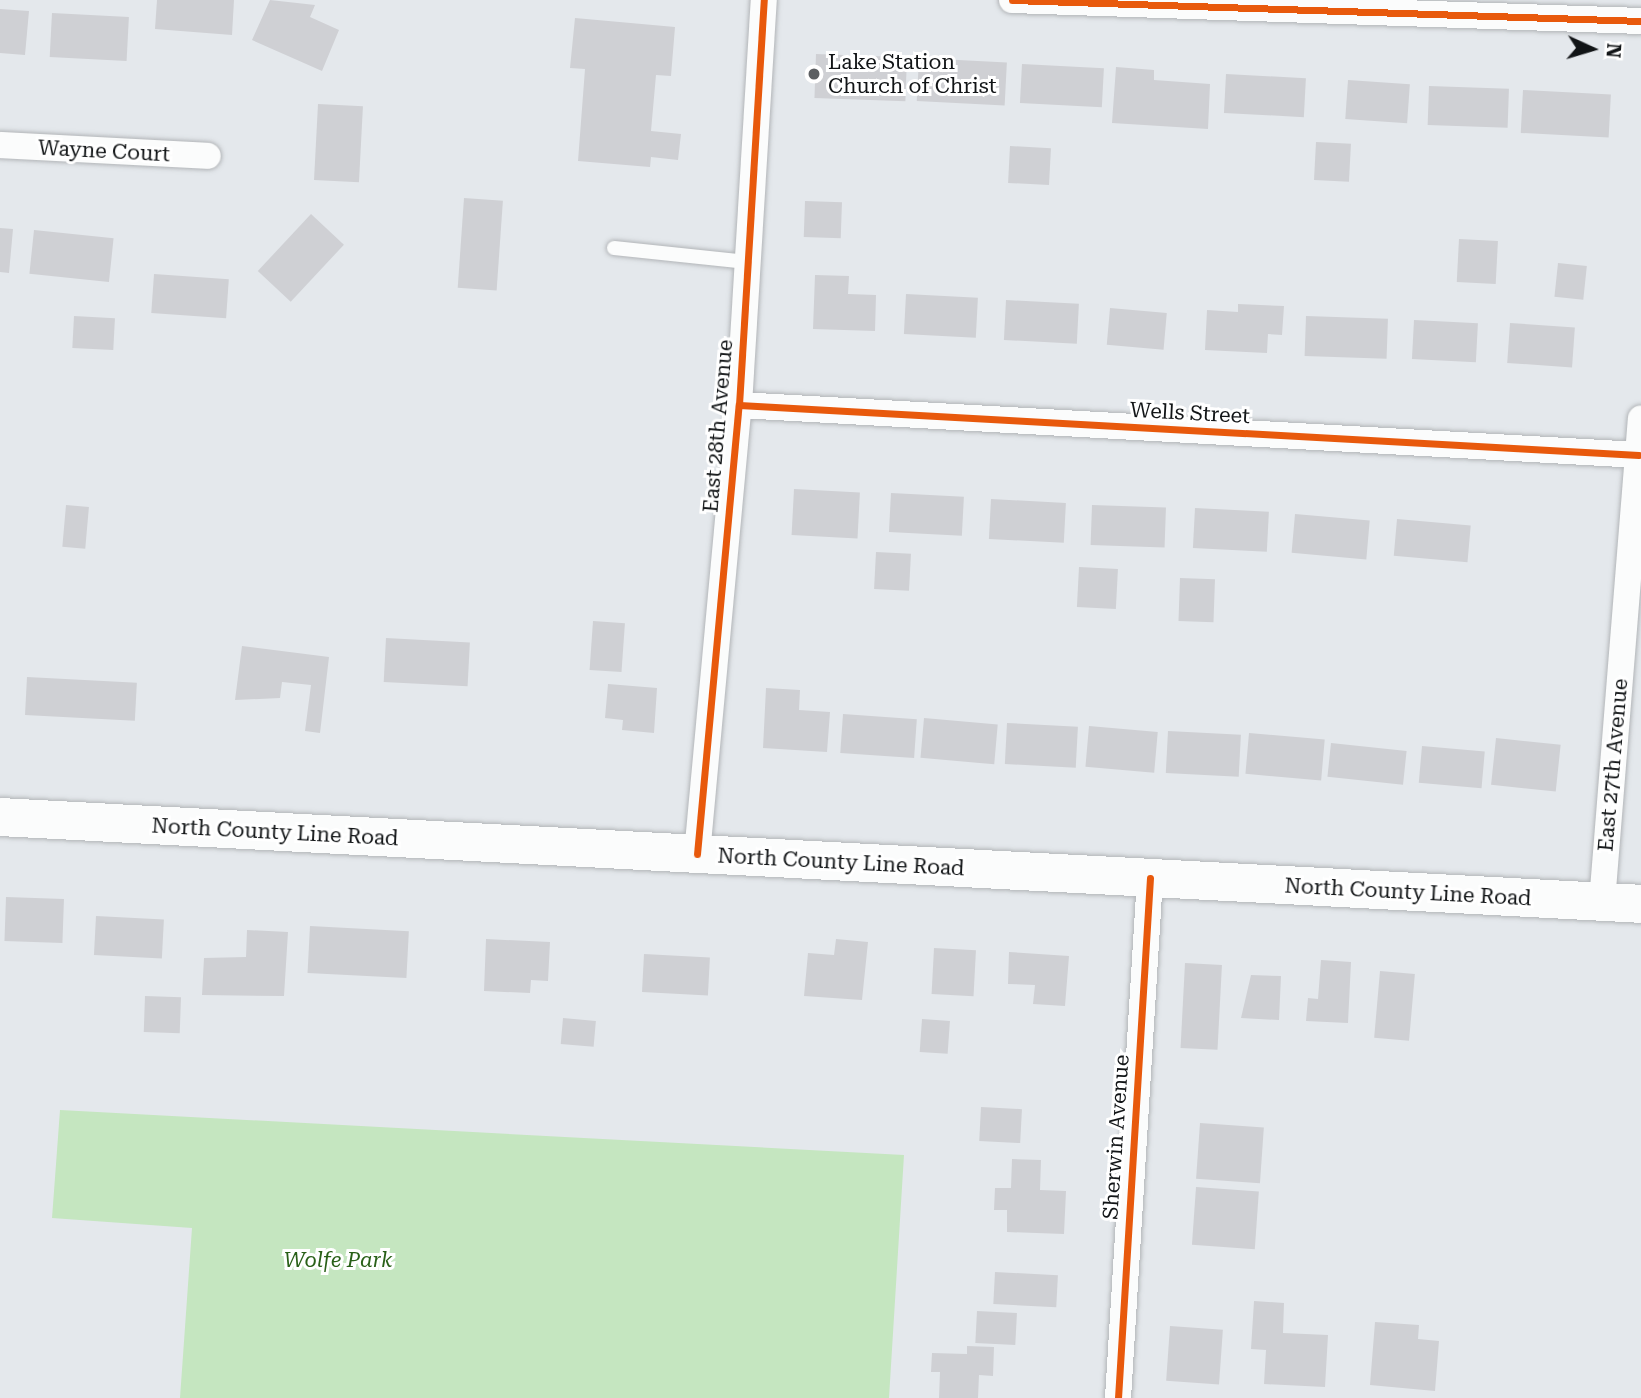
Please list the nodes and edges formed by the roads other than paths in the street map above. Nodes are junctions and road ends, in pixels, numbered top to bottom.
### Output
1 (764, 0) edge
2 (1012, 0) edge
3 (1641, 21) edge
4 (0, 145) edge
5 (208, 156) dead end
6 (614, 248) dead end
7 (747, 262) junction
8 (739, 405) junction
9 (1641, 419) edge
10 (1639, 455) junction
11 (1632, 642) edge
12 (0, 817) edge
13 (697, 854) junction
14 (1150, 878) junction
15 (1602, 902) junction
16 (1641, 904) edge
17 (1118, 1398) edge

1 - 7 street, East 28th Avenue
2 - 3 street
4 - 5 street, Wayne Court
6 - 7 lane
7 - 8 street, East 28th Avenue
8 - 10 street, Wells Street
8 - 13 street, East 28th Avenue
9 - 10 street, East 27th Avenue
10 - 11 street, East 27th Avenue
11 - 15 street, East 27th Avenue
12 - 13 main road, North County Line Road
13 - 14 main road, North County Line Road
14 - 15 main road, North County Line Road
14 - 17 street, Sherwin Avenue
15 - 16 main road, North County Line Road

